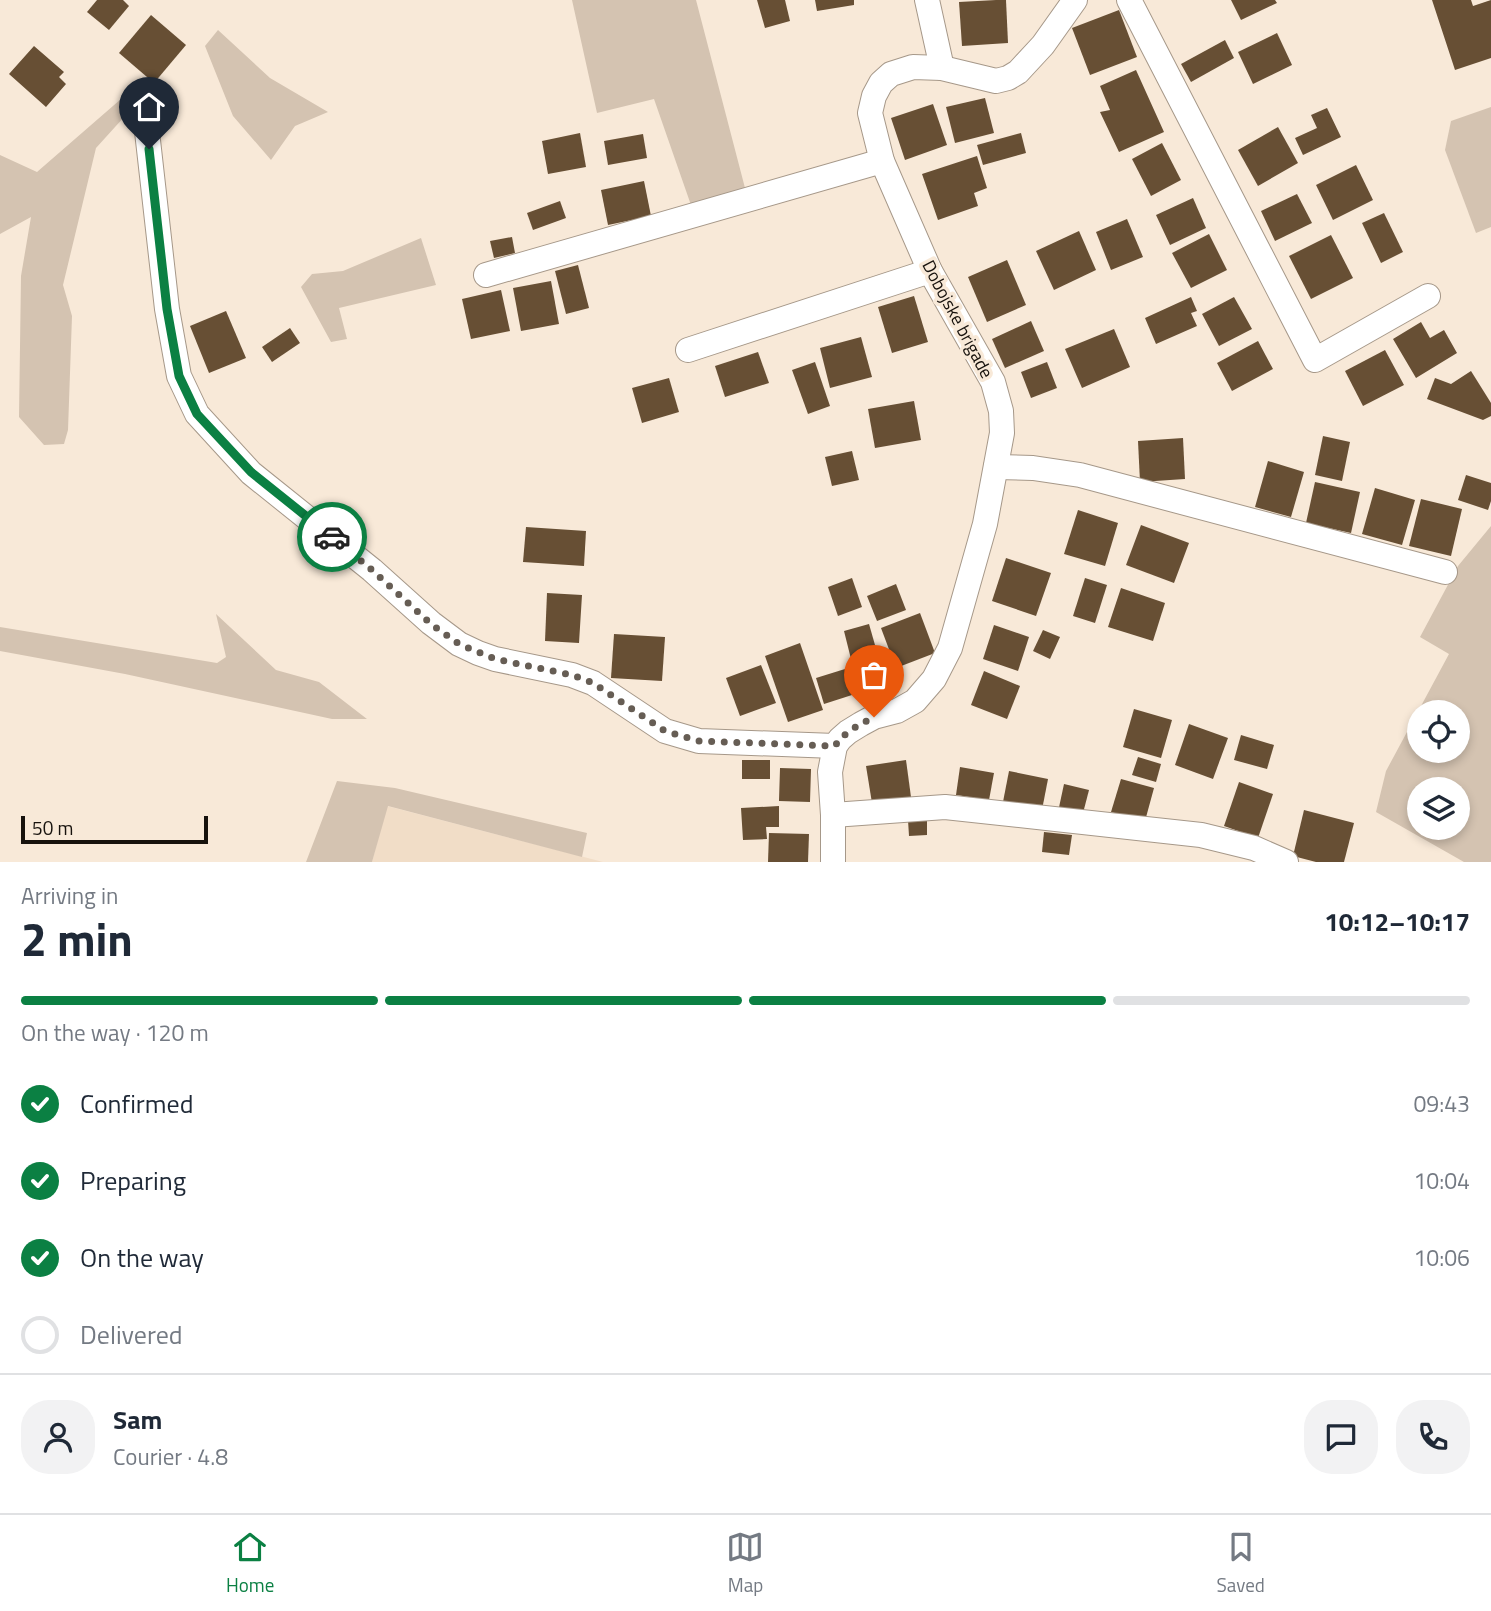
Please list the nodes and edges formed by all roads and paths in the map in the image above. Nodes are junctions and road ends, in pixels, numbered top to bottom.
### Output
1 (927, 0) edge
2 (1075, 0) edge
3 (1129, 0) edge
4 (942, 68) junction
5 (143, 96) dead end
6 (882, 161) junction
7 (930, 271) junction
8 (486, 275) dead end
9 (1429, 296) dead end
10 (688, 351) dead end
11 (996, 467) junction
12 (1445, 572) dead end
13 (835, 746) junction
14 (833, 815) junction
15 (833, 862) edge
16 (1286, 862) edge

1 - 4 street
2 - 4 street, Dobojske brigade
3 - 9 street
4 - 6 street, Dobojske brigade
5 - 13 street
6 - 7 street, Dobojske brigade
6 - 8 street
7 - 10 street
7 - 11 street, Dobojske brigade
11 - 12 street
11 - 13 street, Dobojske brigade
13 - 14 street
14 - 15 street
14 - 16 street

